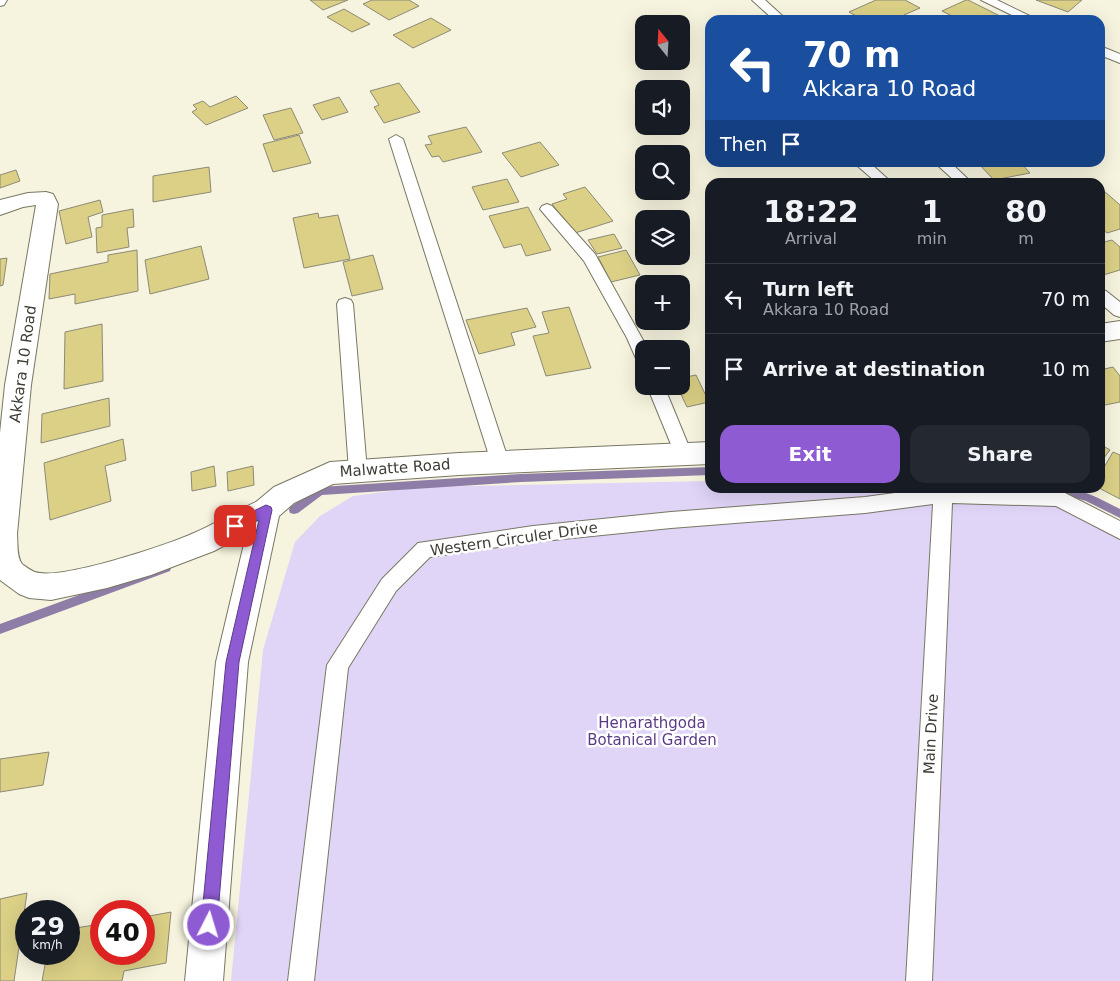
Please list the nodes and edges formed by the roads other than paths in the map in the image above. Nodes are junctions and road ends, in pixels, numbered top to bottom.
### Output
1 (758, 0) edge
2 (987, 0) edge
3 (776, 15) edge
4 (1021, 15) edge
5 (1105, 52) edge
6 (1120, 58) edge
7 (396, 139) dead end
8 (866, 167) edge
9 (947, 167) edge
10 (879, 178) edge
11 (959, 178) edge
12 (0, 208) edge
13 (547, 209) dead end
14 (1105, 299) edge
15 (345, 304) dead end
16 (1120, 311) edge
17 (1120, 330) edge
18 (1105, 332) edge
19 (636, 340) edge
20 (661, 395) edge
21 (697, 453) edge
22 (500, 462) junction
23 (358, 471) junction
24 (931, 493) edge
25 (942, 493) edge
26 (975, 493) edge
27 (266, 510) junction
28 (1120, 531) edge
29 (204, 981) edge
30 (301, 981) edge
31 (919, 981) edge

1 - 3 lane
2 - 4 lane
5 - 6 lane
7 - 22 lane
8 - 10 lane
9 - 11 lane
12 - 27 street, Akkara 10 Road
13 - 19 lane
14 - 16 lane
15 - 23 lane
17 - 18 street
20 - 21 lane
21 - 22 street, Malwatte Road
22 - 23 street, Malwatte Road
23 - 27 street, Malwatte Road
24 - 30 lane, Western Circuler Drive
25 - 31 lane, Main Drive
26 - 28 lane
27 - 29 street

